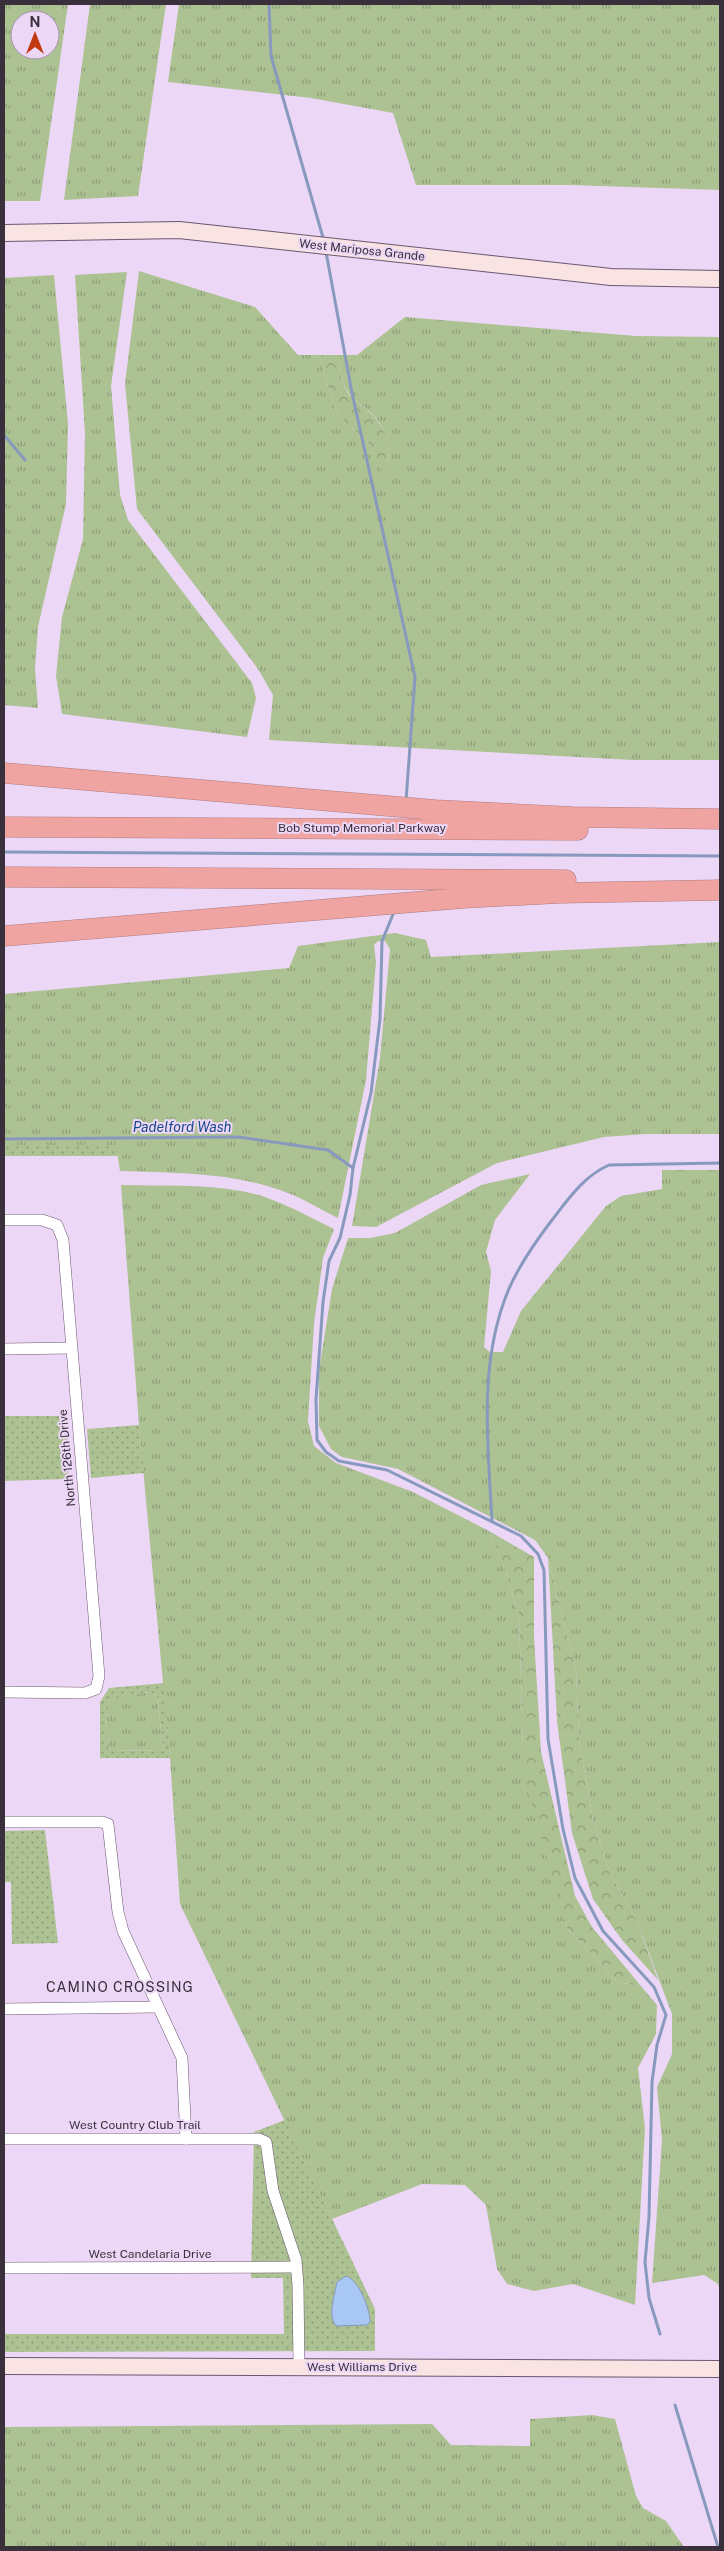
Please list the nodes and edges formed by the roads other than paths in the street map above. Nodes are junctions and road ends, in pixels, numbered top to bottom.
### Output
1 (4, 233) edge
2 (720, 279) edge
3 (4, 773) edge
4 (720, 819) edge
5 (435, 820) junction
6 (4, 827) edge
7 (720, 832) edge
8 (4, 877) edge
9 (720, 881) edge
10 (720, 890) edge
11 (4, 936) edge
12 (4, 1220) edge
13 (72, 1348) junction
14 (4, 1349) edge
15 (4, 1692) edge
16 (4, 1822) edge
17 (158, 2007) junction
18 (4, 2009) edge
19 (4, 2139) edge
20 (186, 2139) junction
21 (296, 2267) junction
22 (4, 2268) edge
23 (4, 2366) edge
24 (299, 2367) junction
25 (718, 2369) edge

1 - 2 main road, West Mariposa Grande
3 - 5 highway
4 - 5 highway
5 - 6 highway, Bob Stump Memorial Parkway
5 - 7 highway, Bob Stump Memorial Parkway
8 - 9 highway
10 - 11 highway
12 - 13 street, North 126th Drive
13 - 14 street
13 - 15 street, North 126th Drive
16 - 17 street
17 - 18 street
17 - 20 street
19 - 20 street, West Country Club Trail
20 - 21 street, West Country Club Trail
21 - 22 street, West Candelaria Drive
21 - 24 street
23 - 24 main road, West Williams Drive
24 - 25 main road, West Williams Drive

